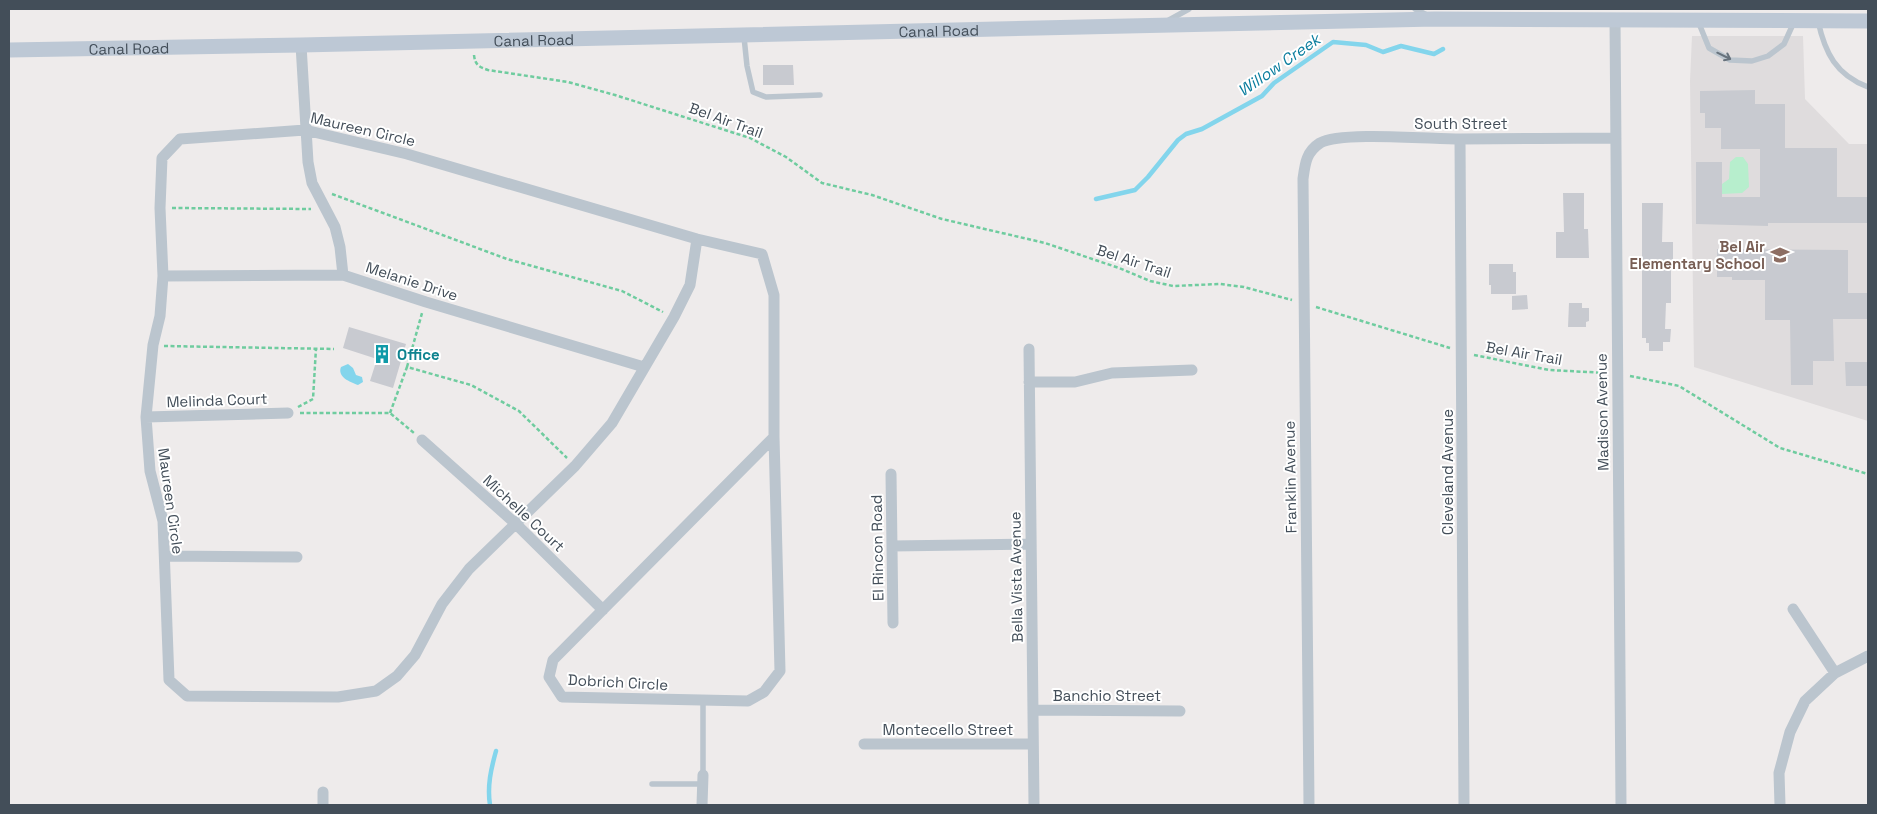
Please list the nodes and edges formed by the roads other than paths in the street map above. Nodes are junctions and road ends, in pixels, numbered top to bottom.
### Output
1 (1189, 9) edge
2 (1416, 9) edge
3 (1435, 19) junction
4 (1615, 19) junction
5 (1697, 19) junction
6 (1795, 19) junction
7 (1817, 19) junction
8 (1868, 21) edge
9 (1161, 25) junction
10 (744, 35) junction
11 (301, 46) junction
12 (9, 50) edge
13 (1868, 88) edge
14 (820, 95) dead end
15 (305, 130) junction
16 (1616, 138) junction
17 (1460, 139) junction
18 (1310, 151) joint
19 (697, 239) junction
20 (343, 275) junction
21 (163, 276) junction
22 (1029, 349) dead end
23 (644, 368) junction
24 (1192, 370) dead end
25 (1029, 382) junction
26 (288, 413) road end
27 (146, 418) junction
28 (774, 438) junction
29 (422, 440) road end
30 (892, 474) dead end
31 (516, 524) junction
32 (1030, 544) junction
33 (892, 546) junction
34 (165, 556) junction
35 (297, 557) dead end
36 (1793, 609) dead end
37 (603, 610) junction
38 (893, 623) dead end
39 (1868, 656) edge
40 (1835, 673) junction
41 (703, 700) junction
42 (1034, 710) junction
43 (1180, 711) dead end
44 (864, 744) dead end
45 (1033, 744) junction
46 (703, 780) junction
47 (652, 784) dead end
48 (323, 792) dead end
49 (323, 805) edge
50 (702, 805) edge
51 (1034, 805) edge
52 (1309, 805) edge
53 (1464, 805) edge
54 (1622, 805) edge
55 (1780, 805) edge

1 - 9 lane
2 - 3 lane
3 - 4 street, Canal Road
3 - 9 street, Canal Road
4 - 5 street, Canal Road
4 - 16 street, Madison Avenue
5 - 6 street, Canal Road
5 -> 6 lane
6 - 7 street, Canal Road
7 - 8 street, Canal Road
7 - 13 lane
9 - 10 street, Canal Road
10 - 11 street, Canal Road
10 - 14 lane
11 - 12 street, Canal Road
11 - 15 street
15 - 19 street, Maureen Circle
15 - 20 street
15 - 21 street, Maureen Circle
16 - 17 street, South Street
16 - 54 street, Madison Avenue
17 - 18 street, South Street
17 - 53 street, Cleveland Avenue
18 - 52 street, Franklin Avenue
19 - 23 street, Maureen Circle
19 - 28 street, Dobrich Circle
20 - 21 street, Melanie Drive
20 - 23 street, Melanie Drive
21 - 27 street, Maureen Circle
22 - 25 street, Bella Vista Avenue
23 - 31 street, Maureen Circle
24 - 25 street
25 - 32 street, Bella Vista Avenue
26 - 27 street, Melinda Court
27 - 34 street, Maureen Circle
28 - 37 street, Dobrich Circle
28 - 41 street, Dobrich Circle
29 - 31 street, Michelle Court
30 - 33 street, El Rincon Road
31 - 34 street, Maureen Circle
31 - 37 street, Michelle Court
32 - 33 street
32 - 42 street, Bella Vista Avenue
33 - 38 street, El Rincon Road
34 - 35 street
36 - 40 street
37 - 41 street, Dobrich Circle
39 - 40 street
40 - 55 street
41 - 46 lane
42 - 43 street, Banchio Street
42 - 45 street, Bella Vista Avenue
44 - 45 street, Montecello Street
45 - 51 street, Bella Vista Avenue
46 - 47 lane
46 - 50 street
48 - 49 street

